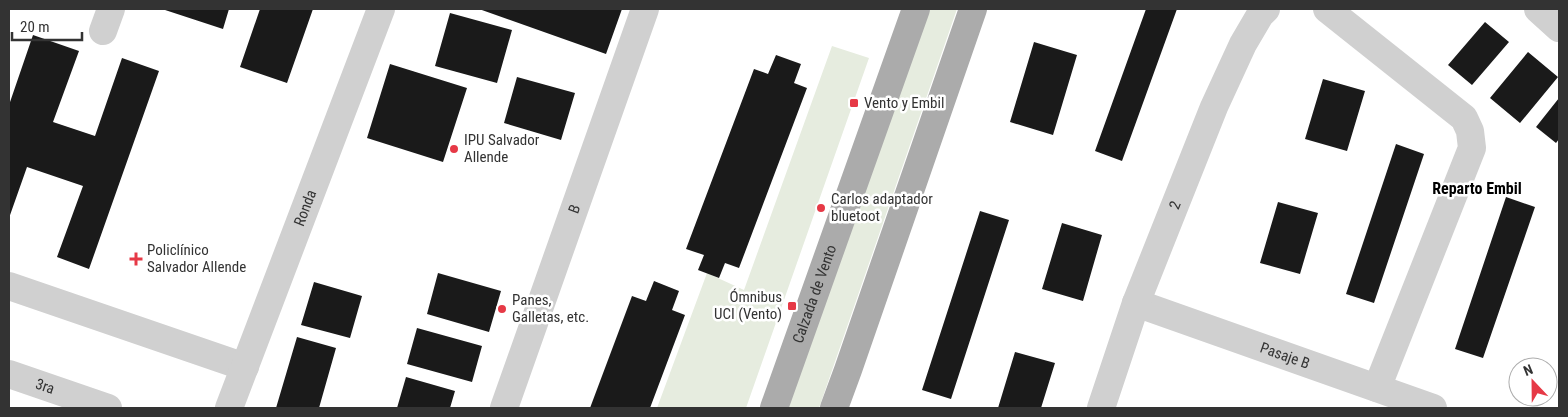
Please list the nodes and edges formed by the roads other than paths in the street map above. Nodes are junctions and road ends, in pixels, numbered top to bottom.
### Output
1 (381, 9) edge
2 (645, 9) edge
3 (916, 9) edge
4 (974, 9) edge
5 (1266, 9) edge
6 (1327, 9) edge
7 (9, 286) edge
8 (1136, 303) junction
9 (245, 367) junction
10 (9, 374) edge
11 (1377, 388) junction
12 (108, 408) edge
13 (229, 408) edge
14 (504, 408) edge
15 (774, 408) edge
16 (834, 408) edge
17 (1101, 408) edge
18 (1433, 408) edge

1 - 9 street, Ronda
2 - 14 street, B
3 - 15 main road, Calzada de Vento
4 - 16 main road
5 - 8 street, 2
6 - 11 street
7 - 9 street
8 - 11 street, Pasaje B
8 - 17 street, 2
9 - 13 street, Ronda
10 - 12 street, 3ra
11 - 18 street, Pasaje B

